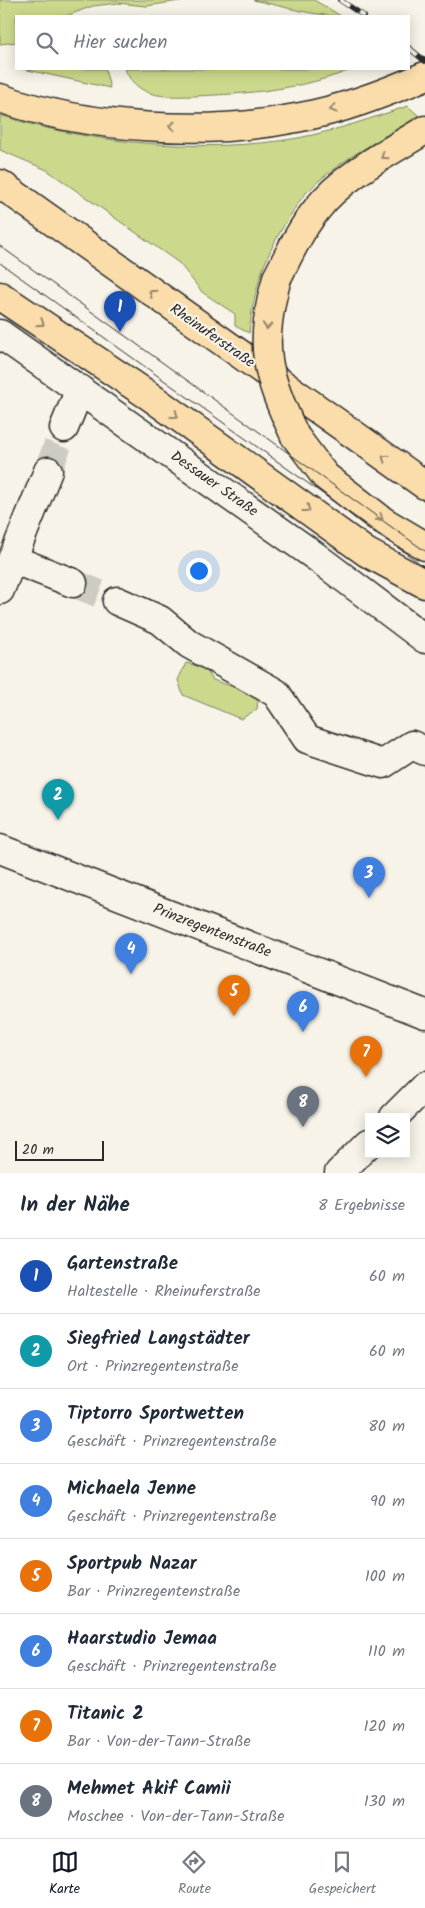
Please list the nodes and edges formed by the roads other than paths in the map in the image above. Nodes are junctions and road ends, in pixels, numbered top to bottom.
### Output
1 (425, 76) edge
2 (0, 98) edge
3 (425, 130) edge
4 (0, 184) edge
5 (0, 296) edge
6 (0, 334) edge
7 (80, 389) junction
8 (64, 428) tunnel mouth
9 (48, 471) tunnel mouth
10 (425, 485) edge
11 (425, 546) edge
12 (17, 547) junction
13 (73, 583) tunnel mouth
14 (425, 584) edge
15 (0, 590) edge
16 (117, 601) tunnel mouth
17 (425, 639) edge
18 (425, 751) edge
19 (0, 849) edge
20 (425, 1014) edge
21 (425, 1086) edge
22 (398, 1113) edge
23 (365, 1147) edge
24 (339, 1173) edge

1 -> 2 main road
3 -> 11 main road, bridge
10 -> 4 main road, Rheinuferstraße
5 -> 14 main road
6 - 7 street, Dessauer Straße
7 - 8 street
7 - 17 street, Dessauer Straße
9 - 12 street
12 - 13 street
12 - 15 street
16 - 18 street
19 - 20 street, Prinzregentenstraße
21 - 22 street
23 - 24 street

